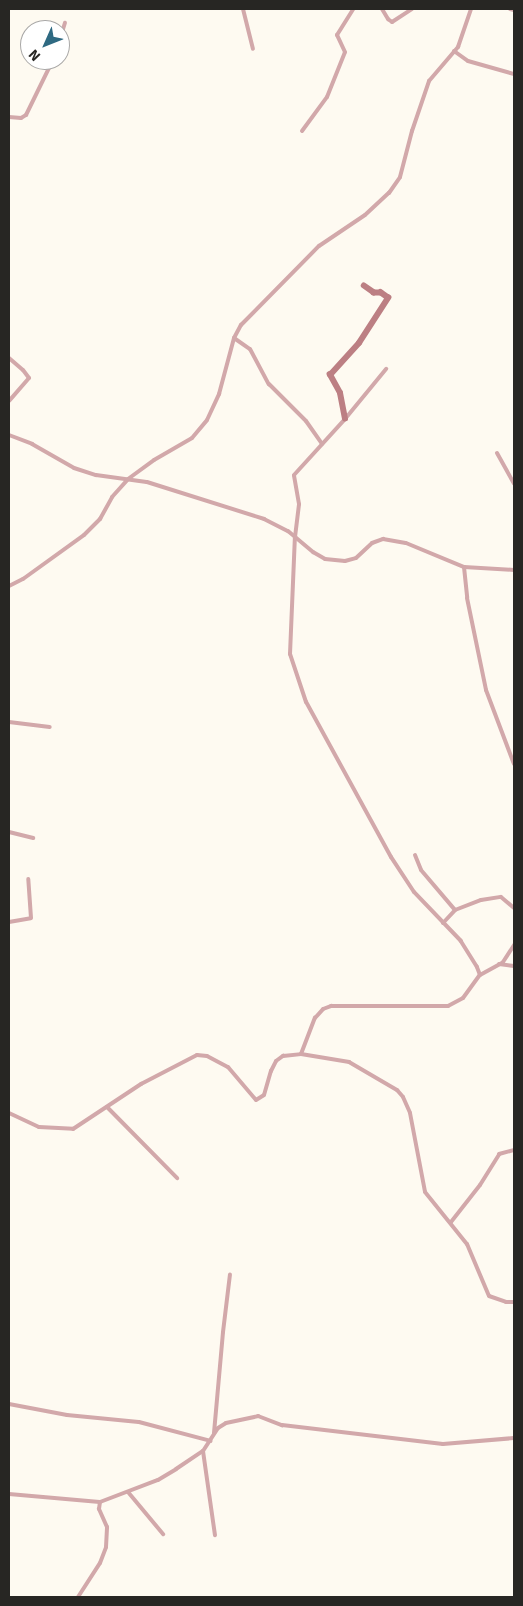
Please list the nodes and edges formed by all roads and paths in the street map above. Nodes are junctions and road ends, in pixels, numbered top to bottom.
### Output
1 (243, 9) edge
2 (354, 9) edge
3 (382, 9) edge
4 (412, 9) edge
5 (471, 9) edge
6 (510, 9) edge
7 (514, 10) edge
8 (253, 49) dead end
9 (454, 51) junction
10 (48, 70) edge
11 (514, 74) edge
12 (9, 117) edge
13 (302, 131) dead end
14 (364, 286) dead end
15 (234, 338) junction
16 (9, 358) edge
17 (386, 369) dead end
18 (9, 401) edge
19 (346, 420) junction
20 (9, 436) edge
21 (322, 444) junction
22 (497, 453) dead end
23 (128, 479) junction
24 (514, 484) edge
25 (295, 537) junction
26 (464, 567) junction
27 (514, 570) edge
28 (9, 586) edge
29 (9, 722) edge
30 (50, 727) dead end
31 (514, 764) edge
32 (9, 832) edge
33 (33, 838) dead end
34 (415, 855) dead end
35 (28, 879) dead end
36 (514, 908) edge
37 (455, 910) junction
38 (9, 922) edge
39 (443, 923) junction
40 (514, 945) edge
41 (499, 964) junction
42 (514, 966) edge
43 (480, 975) junction
44 (301, 1054) junction
45 (107, 1107) junction
46 (9, 1113) edge
47 (514, 1150) edge
48 (176, 1178) dead end
49 (451, 1222) junction
50 (230, 1274) dead end
51 (514, 1302) edge
52 (9, 1404) edge
53 (214, 1435) junction
54 (514, 1438) edge
55 (211, 1441) junction
56 (203, 1451) junction
57 (128, 1492) junction
58 (9, 1494) edge
59 (100, 1502) junction
60 (163, 1534) dead end
61 (215, 1535) dead end
62 (78, 1597) edge

1 - 8 street
2 - 13 street
3 - 4 street
5 - 9 street
6 - 7 street
9 - 11 street
9 - 15 street
10 - 12 street
14 - 19 street
15 - 21 street
15 - 23 street
16 - 18 street
17 - 19 street
19 - 21 street
20 - 23 street
21 - 25 street
22 - 24 street
23 - 25 street
23 - 28 street
25 - 26 street
25 - 39 street
26 - 27 street
26 - 31 street
29 - 30 street
32 - 33 street
34 - 37 street
35 - 38 street
36 - 37 street
37 - 39 street
39 - 43 street
40 - 41 street
41 - 42 street
41 - 43 street
43 - 44 street
44 - 45 street
44 - 49 street
45 - 46 street
45 - 48 street
47 - 49 street
49 - 51 street
50 - 53 street
52 - 55 street
53 - 54 street
53 - 55 street
55 - 56 street
56 - 57 street
56 - 61 street
57 - 59 street
57 - 60 street
58 - 59 street
59 - 62 street

